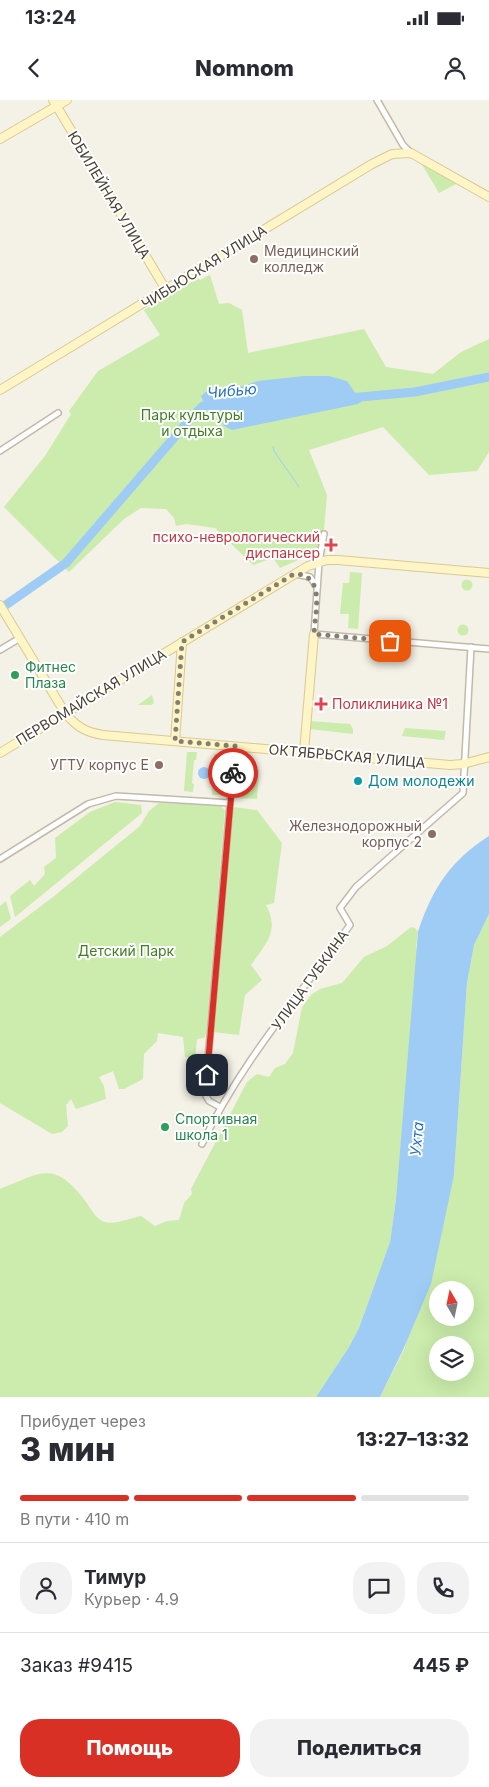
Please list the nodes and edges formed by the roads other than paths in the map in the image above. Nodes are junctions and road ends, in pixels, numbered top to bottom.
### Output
1 (67, 100) edge
2 (377, 100) edge
3 (54, 103) edge
4 (0, 139) edge
5 (411, 153) junction
6 (489, 197) edge
7 (166, 290) junction
8 (0, 390) edge
9 (58, 412) dead end
10 (0, 451) edge
11 (324, 534) dead end
12 (319, 562) junction
13 (489, 572) edge
14 (294, 574) junction
15 (317, 587) junction
16 (2, 608) edge
17 (314, 634) junction
18 (20, 638) junction
19 (182, 642) junction
20 (471, 647) junction
21 (489, 649) edge
22 (0, 650) edge
23 (65, 714) junction
24 (175, 741) junction
25 (235, 746) junction
26 (304, 752) junction
27 (0, 753) edge
28 (489, 757) edge
29 (463, 764) junction
30 (230, 803) junction
31 (0, 859) edge
32 (220, 1107) junction
33 (202, 1144) dead end

1 - 3 main road
2 - 5 street
3 - 4 main road
3 - 7 main road, ЮБИЛЕЙНАЯ УЛИЦА
5 - 6 main road
5 - 7 main road, ЧИБЬЮСКАЯ УЛИЦА
7 - 8 main road, ЧИБЬЮСКАЯ УЛИЦА
9 - 10 street
11 - 12 street
12 - 13 main road, ПЕРВОМАЙСКАЯ УЛИЦА
12 - 14 main road, ПЕРВОМАЙСКАЯ УЛИЦА
12 - 15 street
14 - 15 street
14 - 19 main road, ПЕРВОМАЙСКАЯ УЛИЦА
15 - 17 street
16 - 18 main road, ОКТЯБРЬСКАЯ УЛИЦА
17 - 20 street
17 - 26 main road
18 - 22 street
18 - 23 main road, ОКТЯБРЬСКАЯ УЛИЦА
19 - 23 main road, ПЕРВОМАЙСКАЯ УЛИЦА
19 - 24 main road
20 - 21 street
20 - 29 street
23 - 24 main road, ОКТЯБРЬСКАЯ УЛИЦА
23 - 27 main road, ПЕРВОМАЙСКАЯ УЛИЦА
24 - 25 main road, ОКТЯБРЬСКАЯ УЛИЦА
25 - 26 main road, ОКТЯБРЬСКАЯ УЛИЦА
25 - 30 street
26 - 29 main road, ОКТЯБРЬСКАЯ УЛИЦА
28 - 29 main road, ОКТЯБРЬСКАЯ УЛИЦА
29 - 32 street, УЛИЦА ГУБКИНА
30 - 31 street
30 - 32 street
32 - 33 street, УЛИЦА ГУБКИНА

